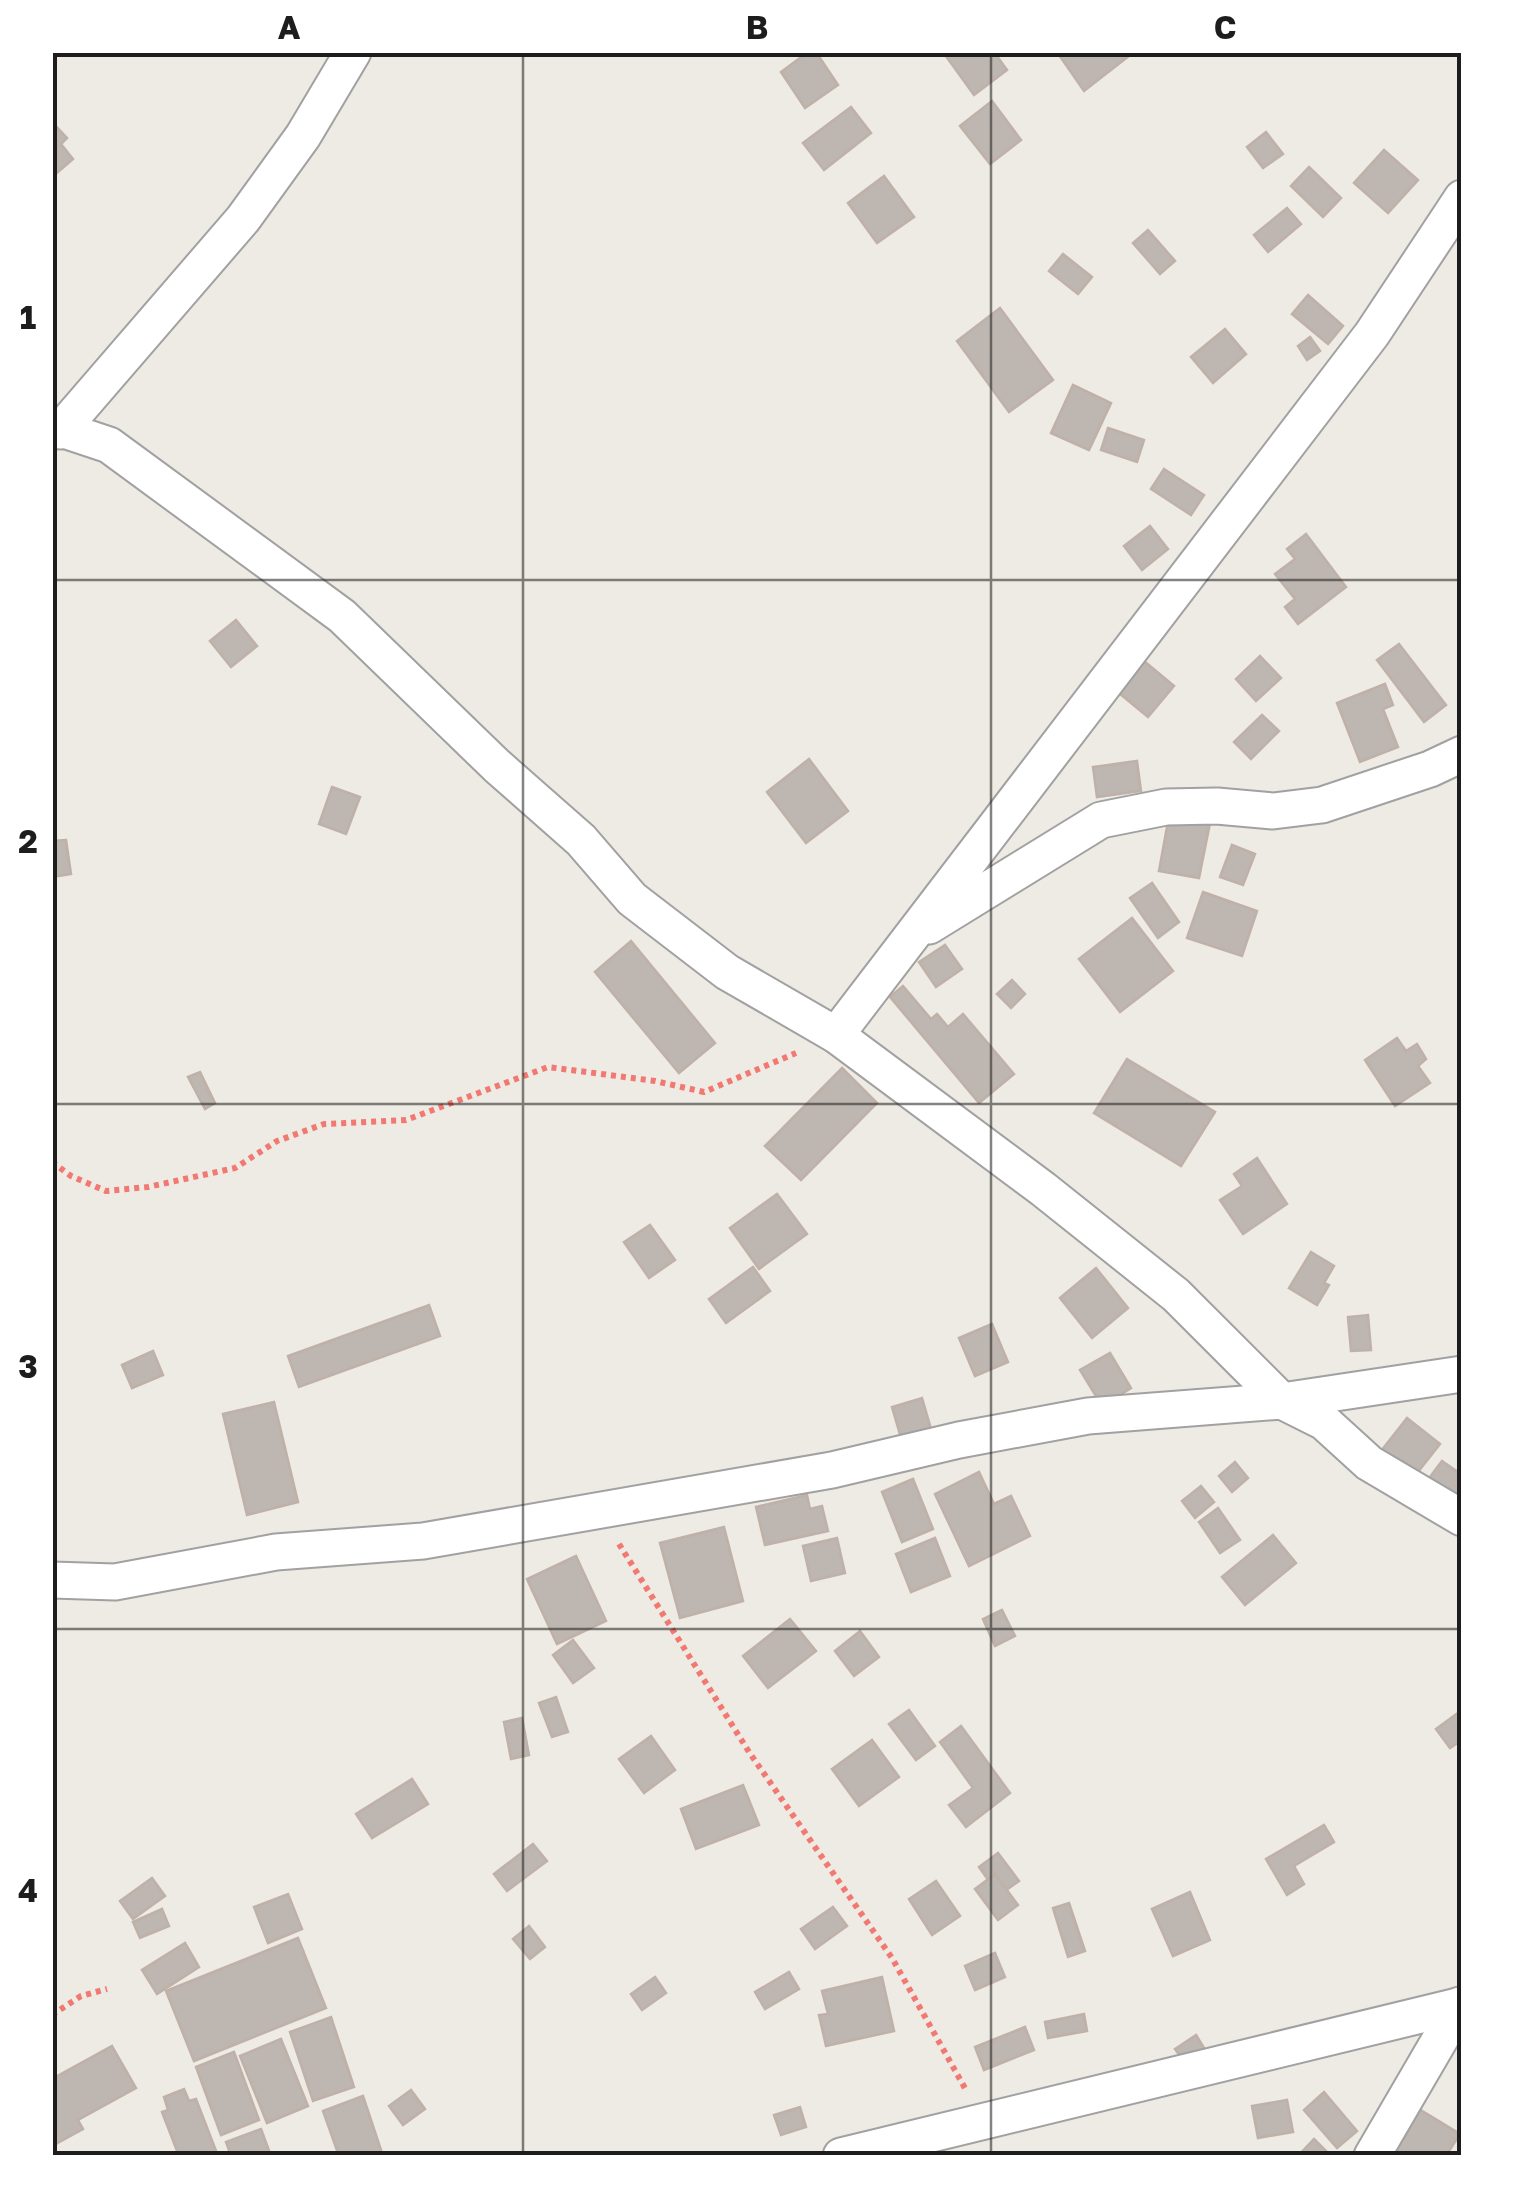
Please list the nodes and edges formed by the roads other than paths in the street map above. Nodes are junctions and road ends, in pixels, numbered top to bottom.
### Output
1 (353, 52) edge
2 (1462, 198) edge
3 (56, 429) edge
4 (1462, 754) edge
5 (908, 939) junction
6 (836, 1035) junction
7 (1462, 1374) edge
8 (1282, 1401) junction
9 (1462, 1518) edge
10 (52, 1580) edge
11 (1461, 2005) edge
12 (841, 2156) edge
13 (1372, 2156) edge

1 - 3 street
2 - 5 street
3 - 6 street
4 - 5 street
5 - 6 street
6 - 8 street
7 - 8 street
8 - 9 street
8 - 10 street
11 - 12 street
11 - 13 street

